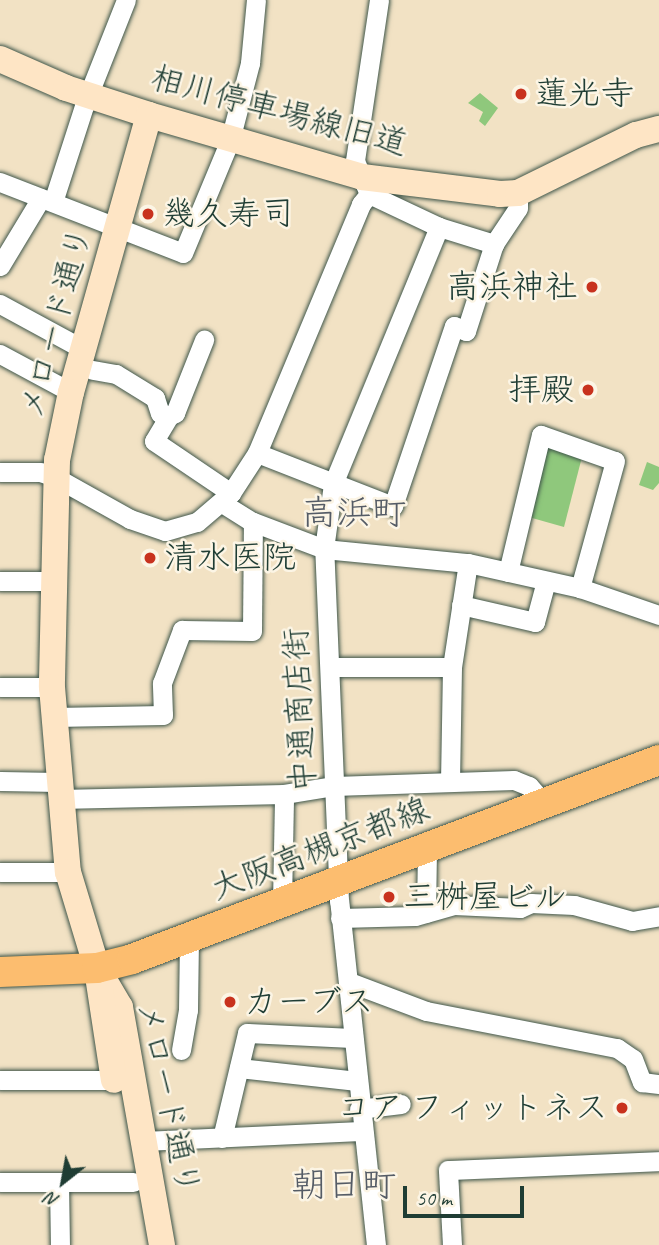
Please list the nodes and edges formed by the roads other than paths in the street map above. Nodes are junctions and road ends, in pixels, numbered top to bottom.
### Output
1 (126, 0) edge
2 (256, 0) edge
3 (379, 0) edge
4 (0, 59) edge
5 (91, 95) junction
6 (149, 115) junction
7 (659, 129) edge
8 (230, 140) junction
9 (0, 182) edge
10 (366, 185) junction
11 (518, 193) junction
12 (47, 200) junction
13 (118, 226) junction
14 (439, 227) junction
15 (494, 244) junction
16 (0, 265) edge
17 (0, 304) edge
18 (204, 340) dead end
19 (0, 354) edge
20 (88, 359) junction
21 (71, 392) junction
22 (169, 416) junction
23 (257, 453) junction
24 (0, 471) edge
25 (55, 477) junction
26 (332, 484) junction
27 (227, 498) junction
28 (253, 522) junction
29 (324, 549) junction
30 (467, 563) junction
31 (508, 572) junction
32 (0, 581) edge
33 (53, 581) junction
34 (546, 581) junction
35 (580, 588) junction
36 (461, 605) junction
37 (659, 615) edge
38 (330, 667) junction
39 (452, 667) junction
40 (0, 687) edge
41 (52, 687) junction
42 (54, 717) junction
43 (659, 760) edge
44 (0, 781) edge
45 (450, 782) junction
46 (334, 786) junction
47 (58, 790) junction
48 (284, 794) junction
49 (544, 802) junction
50 (427, 847) junction
51 (0, 872) edge
52 (68, 872) junction
53 (339, 881) junction
54 (282, 903) junction
55 (426, 913) junction
56 (659, 916) edge
57 (340, 918) junction
58 (189, 938) junction
59 (97, 968) junction
60 (0, 972) edge
61 (349, 982) junction
62 (353, 1038) junction
63 (181, 1051) dead end
64 (239, 1068) junction
65 (0, 1080) edge
66 (114, 1080) junction
67 (357, 1081) junction
68 (659, 1084) edge
69 (401, 1104) dead end
70 (359, 1109) junction
71 (362, 1131) junction
72 (222, 1139) junction
73 (142, 1141) junction
74 (659, 1161) edge
75 (0, 1182) edge
76 (133, 1182) junction
77 (59, 1183) junction
78 (60, 1245) edge
79 (145, 1245) edge
80 (162, 1245) edge
81 (376, 1245) edge
82 (452, 1245) edge

1 - 5 street
2 - 8 street
3 - 10 street
4 - 5 street, 相川停車場線旧道
5 - 6 street, 相川停車場線旧道
5 - 12 street
6 - 8 street, 相川停車場線旧道
6 - 13 street, メロード通り
7 - 11 street
8 - 10 street, 相川停車場線旧道
8 - 13 street
9 - 12 street
10 - 11 street, 相川停車場線旧道
10 - 14 street
10 - 23 street
11 - 15 street
12 - 13 street
12 - 16 street
13 - 20 street, メロード通り
14 - 15 street
14 - 26 street, 中通商店街
15 - 26 street
17 - 20 street
18 - 22 street
19 - 21 street
20 - 21 street, メロード通り
20 - 22 street
21 - 25 street, メロード通り
22 - 27 street
23 - 26 street
23 - 27 street
24 - 25 street
25 - 27 street
25 - 33 street, メロード通り
26 - 29 street, 中通商店街
27 - 28 street
28 - 29 street
28 - 42 street
29 - 30 street
29 - 38 street, 中通商店街
30 - 31 street
30 - 36 street
31 - 34 street
31 - 35 street
32 - 33 street
33 - 41 street, メロード通り
34 - 35 street
34 - 36 street
35 - 37 street
36 - 39 street
38 - 39 street
38 - 46 street, 中通商店街
39 - 45 street
40 - 41 street
41 - 42 street, メロード通り
42 - 47 street, メロード通り
43 - 49 main road, 大阪高槻京都線
44 - 47 street
45 - 46 street
45 - 49 street
46 - 48 street
46 - 53 street, 中通商店街
47 - 48 street
47 - 52 street, メロード通り
48 - 54 street
49 - 50 main road, 大阪高槻京都線
50 - 53 main road, 大阪高槻京都線
50 - 55 street
51 - 52 street
52 - 59 street, メロード通り
53 - 54 main road, 大阪高槻京都線
53 - 57 street, 中通商店街
54 - 58 main road, 大阪高槻京都線
55 - 56 street
55 - 57 street
57 - 61 street, 中通商店街
58 - 59 main road, 大阪高槻京都線
58 - 63 street
59 - 60 main road, 大阪高槻京都線
59 - 66 street, メロード通り
59 - 73 street, メロード通り
61 - 62 street, 中通商店街
61 - 68 street
62 - 64 street
62 - 67 street, 中通商店街
64 - 67 street
64 - 72 street
65 - 66 street
66 - 76 street, メロード通り
67 - 70 street, 中通商店街
69 - 70 street
70 - 71 street, 中通商店街
71 - 72 street
71 - 81 street, 中通商店街
72 - 73 street
73 - 80 street, メロード通り
74 - 82 street
75 - 77 street
76 - 77 street
76 - 79 street, メロード通り
77 - 78 street

